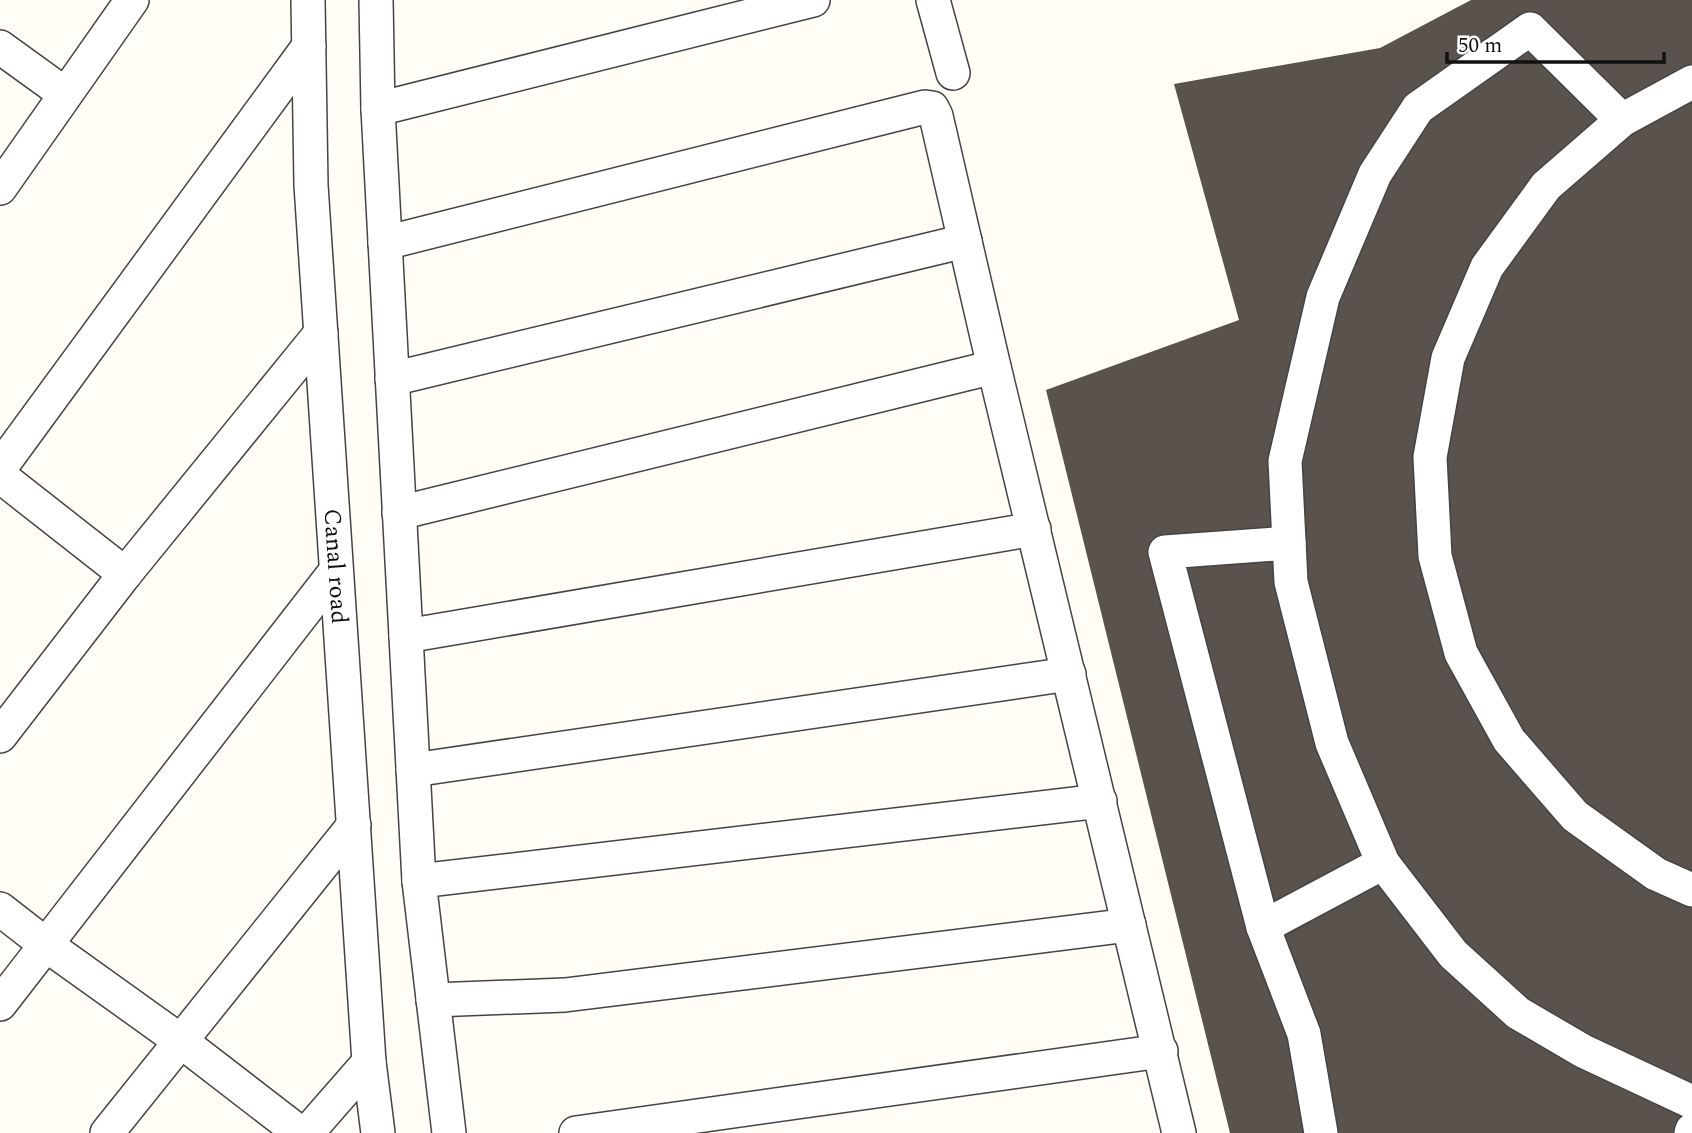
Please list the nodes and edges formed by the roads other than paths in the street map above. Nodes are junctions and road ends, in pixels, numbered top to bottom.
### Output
1 (132, 0) edge
2 (308, 0) edge
3 (376, 0) edge
4 (813, 0) edge
5 (933, 0) edge
6 (309, 46) junction
7 (0, 47) edge
8 (953, 73) dead end
9 (1692, 82) edge
10 (65, 94) junction
11 (379, 109) junction
12 (1622, 120) junction
13 (0, 188) edge
14 (965, 241) junction
15 (385, 243) junction
16 (321, 334) junction
17 (994, 367) junction
18 (392, 379) junction
19 (0, 468) edge
20 (0, 475) edge
21 (399, 513) junction
22 (1034, 529) junction
23 (1289, 543) junction
24 (335, 572) junction
25 (125, 574) junction
26 (406, 636) junction
27 (1069, 674) junction
28 (0, 736) edge
29 (413, 770) junction
30 (1100, 801) junction
31 (354, 825) junction
32 (1383, 863) junction
33 (418, 881) junction
34 (1692, 890) edge
35 (0, 909) edge
36 (1129, 925) junction
37 (1263, 927) junction
38 (45, 944) junction
39 (433, 1000) junction
40 (0, 1003) edge
41 (181, 1042) junction
42 (1161, 1051) junction
43 (369, 1062) junction
44 (1692, 1102) edge
45 (107, 1133) edge
46 (300, 1133) edge
47 (307, 1133) edge
48 (379, 1133) edge
49 (449, 1133) edge
50 (576, 1133) edge
51 (1179, 1133) edge
52 (1321, 1133) edge

1 - 10 street
2 - 6 street, Canal road
3 - 11 street
4 - 11 street
5 - 8 street
6 - 16 street, Canal road
6 - 19 street
7 - 10 street
9 - 12 street
10 - 13 street
11 - 15 street
12 - 23 street
12 - 34 street
14 - 15 street
14 - 17 street
14 - 18 street
15 - 18 street
16 - 24 street, Canal road
16 - 25 street
17 - 21 street
17 - 22 street
18 - 21 street
20 - 25 street
21 - 26 street
22 - 26 street
22 - 27 street
23 - 32 street
23 - 37 street
24 - 31 street, Canal road
24 - 38 street
25 - 28 street
26 - 29 street
27 - 29 street
27 - 30 street
29 - 33 street
30 - 33 street
30 - 36 street
31 - 41 street
31 - 43 street, Canal road
32 - 37 street
32 - 44 street
33 - 39 street
35 - 38 street
36 - 39 street
36 - 42 street
37 - 52 street
38 - 40 street
38 - 41 street
39 - 49 street
41 - 45 street
41 - 46 street
42 - 50 street
42 - 51 street
43 - 47 street
43 - 48 street, Canal road

